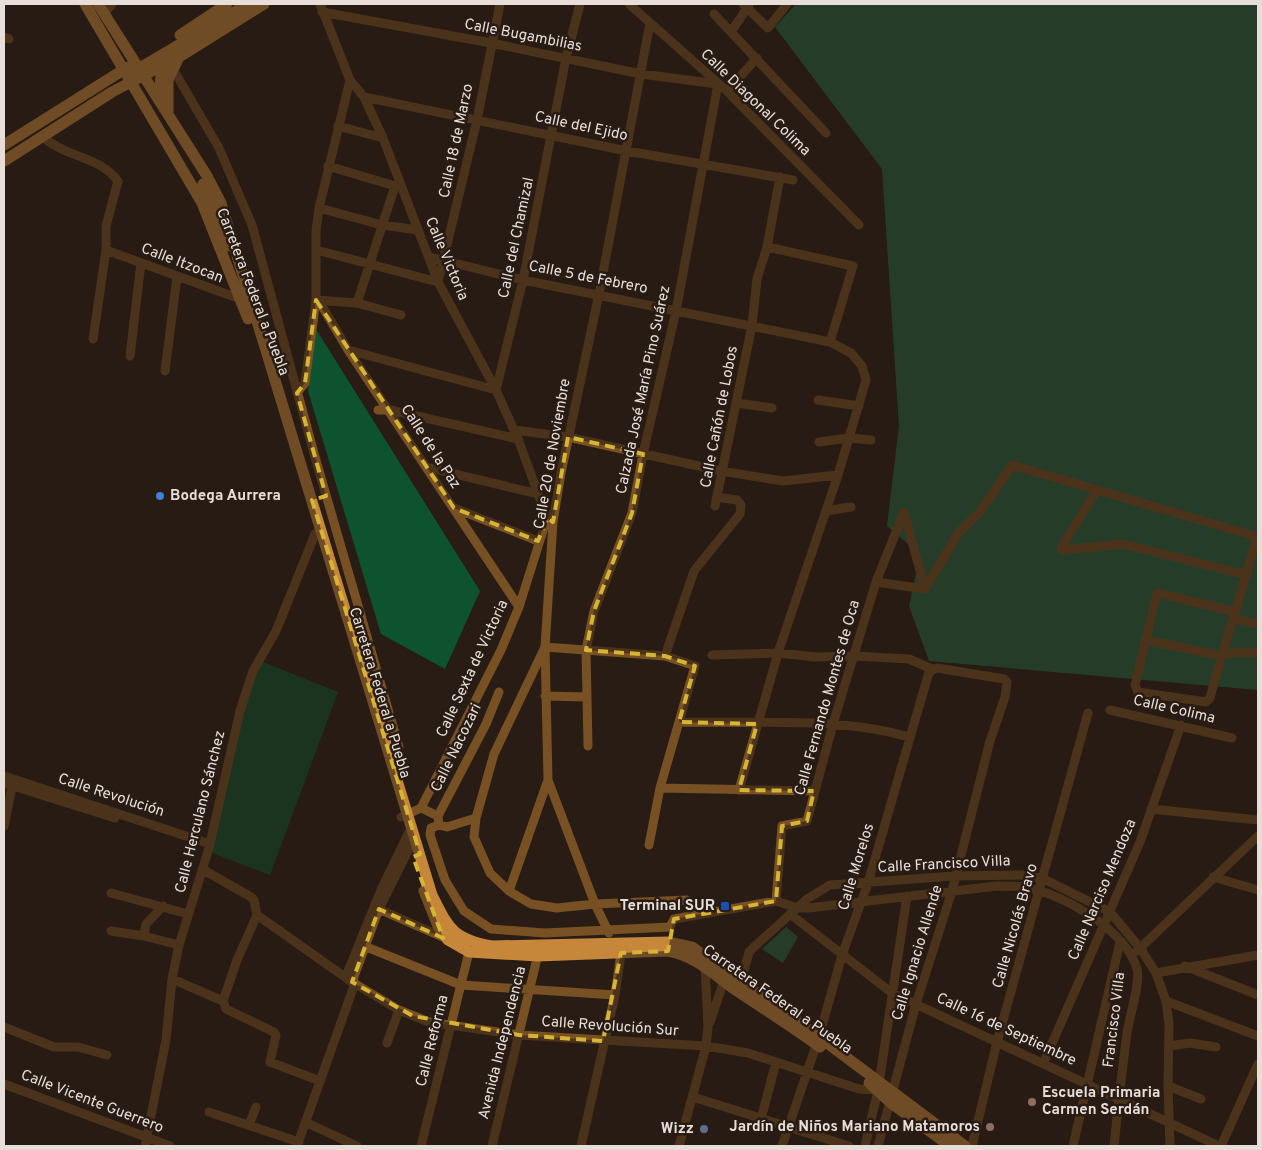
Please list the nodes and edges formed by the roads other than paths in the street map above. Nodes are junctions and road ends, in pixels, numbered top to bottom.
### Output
1 (85, 4) edge
2 (98, 4) edge
3 (112, 4) edge
4 (227, 4) edge
5 (248, 4) edge
6 (264, 4) edge
7 (500, 4) edge
8 (580, 4) edge
9 (629, 4) edge
10 (787, 4) edge
11 (746, 5) edge
12 (640, 7) edge
13 (321, 8) edge
14 (104, 14) junction
15 (714, 14) dead end
16 (650, 23) junction
17 (731, 32) junction
18 (492, 43) junction
19 (178, 49) junction
20 (566, 58) junction
21 (758, 58) junction
22 (135, 63) junction
23 (173, 68) junction
24 (123, 70) junction
25 (641, 74) junction
26 (142, 75) junction
27 (350, 80) junction
28 (105, 81) junction
29 (130, 82) junction
30 (718, 84) junction
31 (726, 91) junction
32 (112, 92) junction
33 (364, 97) junction
34 (166, 112) junction
35 (153, 120) junction
36 (477, 120) junction
37 (338, 126) junction
38 (826, 133) dead end
39 (553, 134) junction
40 (43, 137) junction
41 (383, 138) junction
42 (6, 149) edge
43 (627, 151) junction
44 (4, 161) edge
45 (702, 163) junction
46 (328, 166) junction
47 (780, 177) junction
48 (794, 180) dead end
49 (398, 185) junction
50 (319, 208) junction
51 (382, 225) junction
52 (859, 225) dead end
53 (418, 230) junction
54 (767, 247) junction
55 (106, 250) junction
56 (316, 250) junction
57 (429, 257) junction
58 (444, 261) junction
59 (141, 263) junction
60 (368, 264) junction
61 (177, 277) junction
62 (233, 277) junction
63 (523, 280) junction
64 (438, 282) junction
65 (599, 294) junction
66 (245, 300) junction
67 (318, 301) junction
68 (357, 303) junction
69 (676, 311) junction
70 (400, 315) dead end
71 (752, 325) junction
72 (94, 339) dead end
73 (830, 342) junction
74 (348, 350) junction
75 (130, 356) dead end
76 (165, 371) dead end
77 (496, 390) junction
78 (298, 392) junction
79 (818, 400) dead end
80 (737, 403) junction
81 (859, 406) junction
82 (772, 408) dead end
83 (378, 410) dead end
84 (390, 410) junction
85 (514, 430) junction
86 (568, 437) junction
87 (849, 438) junction
88 (518, 439) junction
89 (872, 440) dead end
90 (819, 442) dead end
91 (643, 454) junction
92 (426, 467) junction
93 (721, 470) junction
94 (838, 475) junction
95 (1097, 490) junction
96 (538, 494) junction
97 (326, 496) junction
98 (312, 500) junction
99 (454, 508) junction
100 (851, 508) dead end
101 (826, 511) junction
102 (550, 520) junction
103 (318, 532) junction
104 (1258, 537) edge
105 (538, 542) junction
106 (1247, 575) junction
107 (876, 582) junction
108 (925, 589) junction
109 (519, 607) junction
110 (1235, 616) junction
111 (1258, 624) edge
112 (1145, 640) junction
113 (545, 647) junction
114 (586, 650) junction
115 (778, 653) junction
116 (1258, 653) edge
117 (712, 655) dead end
118 (665, 656) junction
119 (854, 656) junction
120 (1221, 656) junction
121 (932, 669) junction
122 (498, 692) dead end
123 (545, 696) junction
124 (586, 697) junction
125 (1110, 710) dead end
126 (1088, 713) dead end
127 (679, 722) junction
128 (757, 724) junction
129 (833, 724) junction
130 (1181, 725) junction
131 (909, 737) junction
132 (1232, 738) dead end
133 (588, 746) dead end
134 (399, 747) dead end
135 (4, 776) edge
136 (548, 780) junction
137 (10, 782) edge
138 (660, 788) junction
139 (739, 790) junction
140 (814, 791) junction
141 (421, 808) junction
142 (1151, 809) junction
143 (405, 815) junction
144 (476, 818) junction
145 (1258, 820) edge
146 (438, 821) junction
147 (4, 826) edge
148 (411, 836) junction
149 (1258, 836) edge
150 (649, 845) dead end
151 (210, 846) junction
152 (417, 856) junction
153 (202, 870) junction
154 (954, 876) junction
155 (1214, 877) junction
156 (1044, 879) junction
157 (868, 883) junction
158 (1258, 890) edge
159 (509, 891) junction
160 (952, 891) junction
161 (1040, 892) junction
162 (111, 893) dead end
163 (907, 896) junction
164 (687, 900) dead end
165 (776, 901) junction
166 (862, 901) junction
167 (595, 904) junction
168 (163, 906) junction
169 (377, 908) junction
170 (798, 908) junction
171 (1110, 912) junction
172 (188, 914) junction
173 (790, 914) junction
174 (257, 915) junction
175 (670, 927) junction
176 (1103, 927) junction
177 (608, 930) junction
178 (111, 931) dead end
179 (144, 936) junction
180 (448, 940) junction
181 (1120, 942) junction
182 (612, 944) junction
183 (179, 945) junction
184 (362, 945) junction
185 (669, 946) junction
186 (471, 947) junction
187 (1140, 948) junction
188 (539, 951) junction
189 (621, 953) junction
190 (842, 955) junction
191 (1258, 955) edge
192 (1132, 956) junction
193 (707, 962) junction
194 (1185, 966) junction
195 (1156, 973) junction
196 (725, 976) junction
197 (172, 979) junction
198 (351, 980) junction
199 (742, 982) junction
200 (461, 985) junction
201 (530, 988) junction
202 (892, 993) junction
203 (615, 995) junction
204 (1258, 995) edge
205 (223, 1001) junction
206 (1166, 1001) junction
207 (916, 1004) junction
208 (399, 1010) junction
209 (450, 1025) junction
210 (4, 1027) edge
211 (708, 1027) junction
212 (519, 1034) junction
213 (1258, 1036) edge
214 (818, 1040) junction
215 (603, 1041) junction
216 (997, 1042) junction
217 (387, 1043) dead end
218 (706, 1046) junction
219 (1168, 1046) junction
220 (1216, 1047) dead end
221 (107, 1055) dead end
222 (776, 1062) junction
223 (1043, 1064) junction
224 (1258, 1064) edge
225 (806, 1072) junction
226 (320, 1081) junction
227 (4, 1084) edge
228 (1088, 1084) junction
229 (879, 1086) junction
230 (1168, 1086) junction
231 (692, 1097) junction
232 (892, 1097) junction
233 (1120, 1098) junction
234 (1201, 1099) dead end
235 (256, 1107) dead end
236 (209, 1112) dead end
237 (761, 1119) junction
238 (305, 1122) junction
239 (1169, 1124) junction
240 (249, 1125) junction
241 (788, 1128) junction
242 (147, 1142) edge
243 (298, 1144) edge
244 (170, 1146) edge
245 (357, 1146) edge
246 (421, 1146) edge
247 (492, 1146) edge
248 (581, 1146) edge
249 (679, 1146) edge
250 (782, 1146) edge
251 (849, 1146) edge
252 (865, 1146) edge
253 (878, 1146) edge
254 (950, 1146) edge
255 (965, 1146) edge
256 (972, 1146) edge
257 (1073, 1146) edge
258 (1114, 1146) edge
259 (1170, 1146) edge
260 (1220, 1146) edge

1 - 24 main road, Carretera Federal a Puebla
2 - 14 main road, Carretera Federal a Puebla
3 - 14 street
4 - 19 main road
5 - 19 main road
6 - 19 main road
7 - 18 street, Calle 18 de Marzo
8 - 20 street, Calle del Chamizal
9 - 12 street, Calle Diagonal Colima
10 - 11 street
11 - 17 street
12 - 16 street, Calle Diagonal Colima
13 - 18 street, Calle Bugambilias
13 - 27 street, Calle Victoria
14 - 22 main road, Carretera Federal a Puebla
15 - 17 street
16 - 25 street, Calle 20 de Noviembre
16 - 30 street, Calle Diagonal Colima
17 - 21 street
18 - 20 street, Calle Bugambilias
18 - 36 street, Calle 18 de Marzo
19 - 22 main road
19 - 23 main road
19 - 26 main road
19 - 42 main road
19 - 62 main road
20 - 25 street, Calle Bugambilias
20 - 39 street, Calle del Chamizal
21 - 31 street
21 - 38 street
22 - 24 main road
22 - 26 main road, Carretera Federal a Puebla
23 - 34 main road
23 - 78 street
24 - 28 main road
24 - 29 main road, Carretera Federal a Puebla
25 - 30 street, Calle Bugambilias
25 - 43 street, Calle 20 de Noviembre
26 - 29 main road
26 - 34 main road, Carretera Federal a Puebla
27 - 33 street, Calle Victoria
27 - 37 street
28 - 32 main road
28 - 42 main road
29 - 32 main road
29 - 35 main road, Carretera Federal a Puebla
30 - 31 street, Calle Diagonal Colima
30 - 45 street, Calzada José María Pino Suárez
31 - 52 street, Calle Diagonal Colima
32 - 40 main road
33 - 36 street, Calle del Ejido
33 - 41 street, Calle Victoria
34 - 35 main road
34 - 35 main road
34 - 66 main road, Carretera Federal a Puebla
35 - 62 main road, Carretera Federal a Puebla
36 - 39 street, Calle del Ejido
36 - 58 street, Calle 18 de Marzo
37 - 41 street
37 - 46 street
39 - 43 street, Calle del Ejido
39 - 63 street, Calle del Chamizal
40 - 44 main road
40 - 55 street
41 - 49 street, Calle Victoria
43 - 45 street, Calle del Ejido
43 - 65 street, Calle 20 de Noviembre
45 - 47 street, Calle del Ejido
45 - 69 street, Calzada José María Pino Suárez
46 - 49 street
46 - 50 street
47 - 48 street, Calle del Ejido
47 - 54 street, Calle Cañón de Lobos
49 - 51 street
49 - 53 street, Calle Victoria
50 - 51 street
50 - 56 street
51 - 53 street
51 - 60 street
53 - 57 street, Calle Victoria
54 - 71 street, Calle Cañón de Lobos
54 - 73 street
55 - 59 street, Calle Itzocan
55 - 72 street
56 - 60 street
56 - 67 street
57 - 58 street, Calle 5 de Febrero
57 - 64 street, Calle Victoria
58 - 63 street, Calle 5 de Febrero
58 - 64 street, Calle 18 de Marzo
59 - 61 street, Calle Itzocan
59 - 75 street
60 - 64 street
60 - 68 street
61 - 66 street, Calle Itzocan
61 - 76 street
62 - 66 main road, Carretera Federal a Puebla
63 - 65 street, Calle 5 de Febrero
63 - 77 street, Calle del Chamizal
64 - 77 street, Calle Victoria
65 - 69 street, Calle 5 de Febrero
65 - 86 street, Calle 20 de Noviembre
66 - 98 main road, Carretera Federal a Puebla
66 - 103 main road, Carretera Federal a Puebla
67 - 68 street
67 - 74 street, Calle de la Paz
67 - 78 street
68 - 70 street
69 - 71 street, Calle 5 de Febrero
69 - 91 street, Calzada José María Pino Suárez
71 - 73 street, Calle 5 de Febrero
71 - 80 street, Calle Cañón de Lobos
73 - 81 street, Calle 5 de Febrero
74 - 77 street
74 - 84 street, Calle de la Paz
77 - 85 street, Calle Victoria
78 - 97 street
79 - 81 street
80 - 82 street
80 - 93 street, Calle Cañón de Lobos
81 - 87 street, Calle 5 de Febrero
83 - 84 street
84 - 88 street
84 - 92 street, Calle de la Paz
85 - 86 street
85 - 88 street, Calle Victoria
86 - 91 street
86 - 102 street, Calle 20 de Noviembre
87 - 89 street
87 - 90 street
87 - 94 street, Calle 5 de Febrero
88 - 96 street, Calle Victoria
91 - 93 street
91 - 114 street, Calzada José María Pino Suárez
92 - 96 street
92 - 99 street, Calle de la Paz
93 - 94 street
93 - 118 street, Calle Cañón de Lobos
94 - 101 street, Calle 5 de Febrero
95 - 104 street
95 - 106 street
95 - 108 street
96 - 102 street, Calle Victoria
97 - 98 street
97 - 134 street
98 - 103 main road, Carretera Federal a Puebla
99 - 105 street
99 - 109 street, Calle de la Paz
100 - 101 street
101 - 115 street, Calle 5 de Febrero
102 - 105 street, Calle Sexta de Victoria
102 - 113 street, Calle 20 de Noviembre
103 - 143 main road, Carretera Federal a Puebla
103 - 151 street, Calle Herculano Sánchez
104 - 106 street
105 - 109 street, Calle Sexta de Victoria
106 - 110 street
107 - 108 street
107 - 108 street, Calle Fernando Montes de Oca
107 - 119 street, Calle Fernando Montes de Oca
109 - 141 street, Calle Sexta de Victoria
110 - 111 street
110 - 112 street
110 - 120 street
112 - 120 street
112 - 120 street
113 - 114 street
113 - 123 street, Calle 20 de Noviembre
113 - 144 street
114 - 118 street
114 - 124 street, Calzada José María Pino Suárez
115 - 117 street
115 - 119 street
115 - 128 street, Calle 5 de Febrero
116 - 120 street
118 - 127 street
119 - 121 street
119 - 129 street, Calle Fernando Montes de Oca
121 - 131 street, Calle Morelos
121 - 154 street, Calle Ignacio Allende
122 - 146 street, Calle Nacozari
123 - 124 street
123 - 136 street, Calle 20 de Noviembre
124 - 133 street, Calzada José María Pino Suárez
125 - 130 street, Calle Colima
126 - 156 street, Calle Nicolás Bravo
127 - 128 street
127 - 138 street
128 - 129 street
128 - 139 street, Calle 5 de Febrero
129 - 131 street
129 - 140 street, Calle Fernando Montes de Oca
130 - 132 street, Calle Colima
130 - 142 street, Calle Narciso Mendoza
131 - 157 street, Calle Morelos
135 - 137 street, Calle Revolución
136 - 159 street
136 - 167 street, Calle 20 de Noviembre
137 - 147 street
137 - 151 street, Calle Revolución
138 - 139 street
138 - 150 street
139 - 140 street
140 - 165 street, Calle Fernando Montes de Oca
141 - 143 street
141 - 146 street
142 - 145 street
142 - 171 street, Calle Narciso Mendoza
143 - 148 main road, Carretera Federal a Puebla
144 - 146 street
144 - 159 street
146 - 177 street, Calle Nacozari
148 - 152 main road, Carretera Federal a Puebla
148 - 169 street
149 - 155 street
151 - 153 street, Calle Herculano Sánchez
152 - 180 main road, Carretera Federal a Puebla
152 - 186 main road, Carretera Federal a Puebla
153 - 172 street, Calle Herculano Sánchez
153 - 174 street
154 - 156 street, Calle Francisco Villa
154 - 157 street, Calle Francisco Villa
154 - 160 street, Calle Ignacio Allende
155 - 158 street
155 - 187 street
156 - 161 street, Calle Nicolás Bravo
156 - 171 street, Calle Francisco Villa
157 - 166 street, Calle Morelos
157 - 170 street, Calle Francisco Villa
159 - 167 street
160 - 161 street, Calle Francisco Villa
160 - 163 street, Calle Francisco Villa
160 - 207 street, Calle Ignacio Allende
161 - 176 street, Calle Francisco Villa
161 - 216 street, Calle Nicolás Bravo
162 - 168 street
163 - 166 street, Calle Francisco Villa
163 - 202 street
164 - 167 street
165 - 170 street
165 - 175 street
166 - 170 street, Calle Francisco Villa
166 - 190 street, Calle Morelos
167 - 177 street, Calle 20 de Noviembre
168 - 172 street
168 - 179 street
169 - 180 street
169 - 184 street
170 - 173 street, Calle Francisco Villa
171 - 176 street, Calle Narciso Mendoza
171 - 187 street, Calle Francisco Villa
172 - 183 street, Calle Herculano Sánchez
173 - 190 street, Calle 16 de Septiembre
173 - 199 street, Calle Francisco Villa
174 - 198 street
174 - 205 street
175 - 177 street
175 - 185 street
176 - 181 street, Calle Francisco Villa
176 - 223 street, Calle Narciso Mendoza
177 - 182 street, Calle 20 de Noviembre
178 - 179 street
179 - 183 street
180 - 186 main road, Carretera Federal a Puebla
181 - 192 street, Calle Francisco Villa
181 - 228 street
182 - 185 main road, Carretera Federal a Puebla
182 - 188 main road, Carretera Federal a Puebla
183 - 197 street, Calle Herculano Sánchez
184 - 198 street
184 - 200 street
185 - 189 main road, Carretera Federal a Puebla
185 - 193 main road, Carretera Federal a Puebla
186 - 188 main road, Carretera Federal a Puebla
186 - 200 street, Calle Reforma
187 - 192 street
187 - 195 street, Calle Francisco Villa
188 - 189 main road, Carretera Federal a Puebla
188 - 201 street, Avenida Independencia
189 - 203 street
190 - 202 street, Calle 16 de Septiembre
190 - 214 street, Calle Morelos
191 - 194 street
192 - 233 street, Francisco Villa
193 - 196 main road, Carretera Federal a Puebla
193 - 211 street
194 - 195 street
194 - 204 street
195 - 206 street, Calle Francisco Villa
196 - 199 main road, Carretera Federal a Puebla
196 - 211 street
196 - 214 main road, Carretera Federal a Puebla
197 - 205 street
197 - 242 street, Calle Herculano Sánchez
198 - 208 street, Calle Revolución Sur
198 - 226 street
199 - 214 main road, Carretera Federal a Puebla
200 - 201 street
200 - 209 street, Calle Reforma
201 - 203 street
201 - 212 street, Avenida Independencia
202 - 207 street, Calle 16 de Septiembre
202 - 229 street
203 - 215 street
205 - 226 street
206 - 213 street
206 - 219 street, Calle Francisco Villa
207 - 216 street, Calle 16 de Septiembre
207 - 232 street, Calle Ignacio Allende
208 - 209 street, Calle Revolución Sur
208 - 217 street
209 - 212 street, Calle Revolución Sur
209 - 246 street, Calle Reforma
210 - 221 street
211 - 218 street
212 - 215 street, Calle Revolución Sur
212 - 247 street, Avenida Independencia
214 - 225 street, Calle Morelos
214 - 229 main road, Carretera Federal a Puebla
215 - 218 street, Calle Revolución Sur
215 - 248 street
216 - 223 street, Calle 16 de Septiembre
216 - 256 street, Calle Nicolás Bravo
218 - 222 street, Calle Revolución Sur
218 - 231 street
219 - 220 street
219 - 230 street, Calle Francisco Villa
222 - 225 street, Calle Revolución Sur
222 - 237 street
223 - 228 street, Calle 16 de Septiembre
224 - 260 street
225 - 229 street, Calle Revolución Sur
225 - 241 street, Calle Morelos
226 - 238 street
227 - 242 street, Calle Vicente Guerrero
228 - 233 street, Calle 16 de Septiembre
228 - 257 street
229 - 232 main road, Carretera Federal a Puebla
229 - 252 street
230 - 234 street
230 - 239 street, Calle Francisco Villa
231 - 237 street
231 - 249 street
232 - 253 street, Calle Ignacio Allende
232 - 254 main road
232 - 255 main road
233 - 239 street, Calle 16 de Septiembre
233 - 258 street, Francisco Villa
235 - 240 street
236 - 240 street
237 - 241 street
238 - 243 street
238 - 245 street
239 - 259 street, Calle Francisco Villa
239 - 260 street, Calle 16 de Septiembre
240 - 243 street
241 - 250 street, Calle Morelos
241 - 251 street
242 - 244 street, Calle Vicente Guerrero

